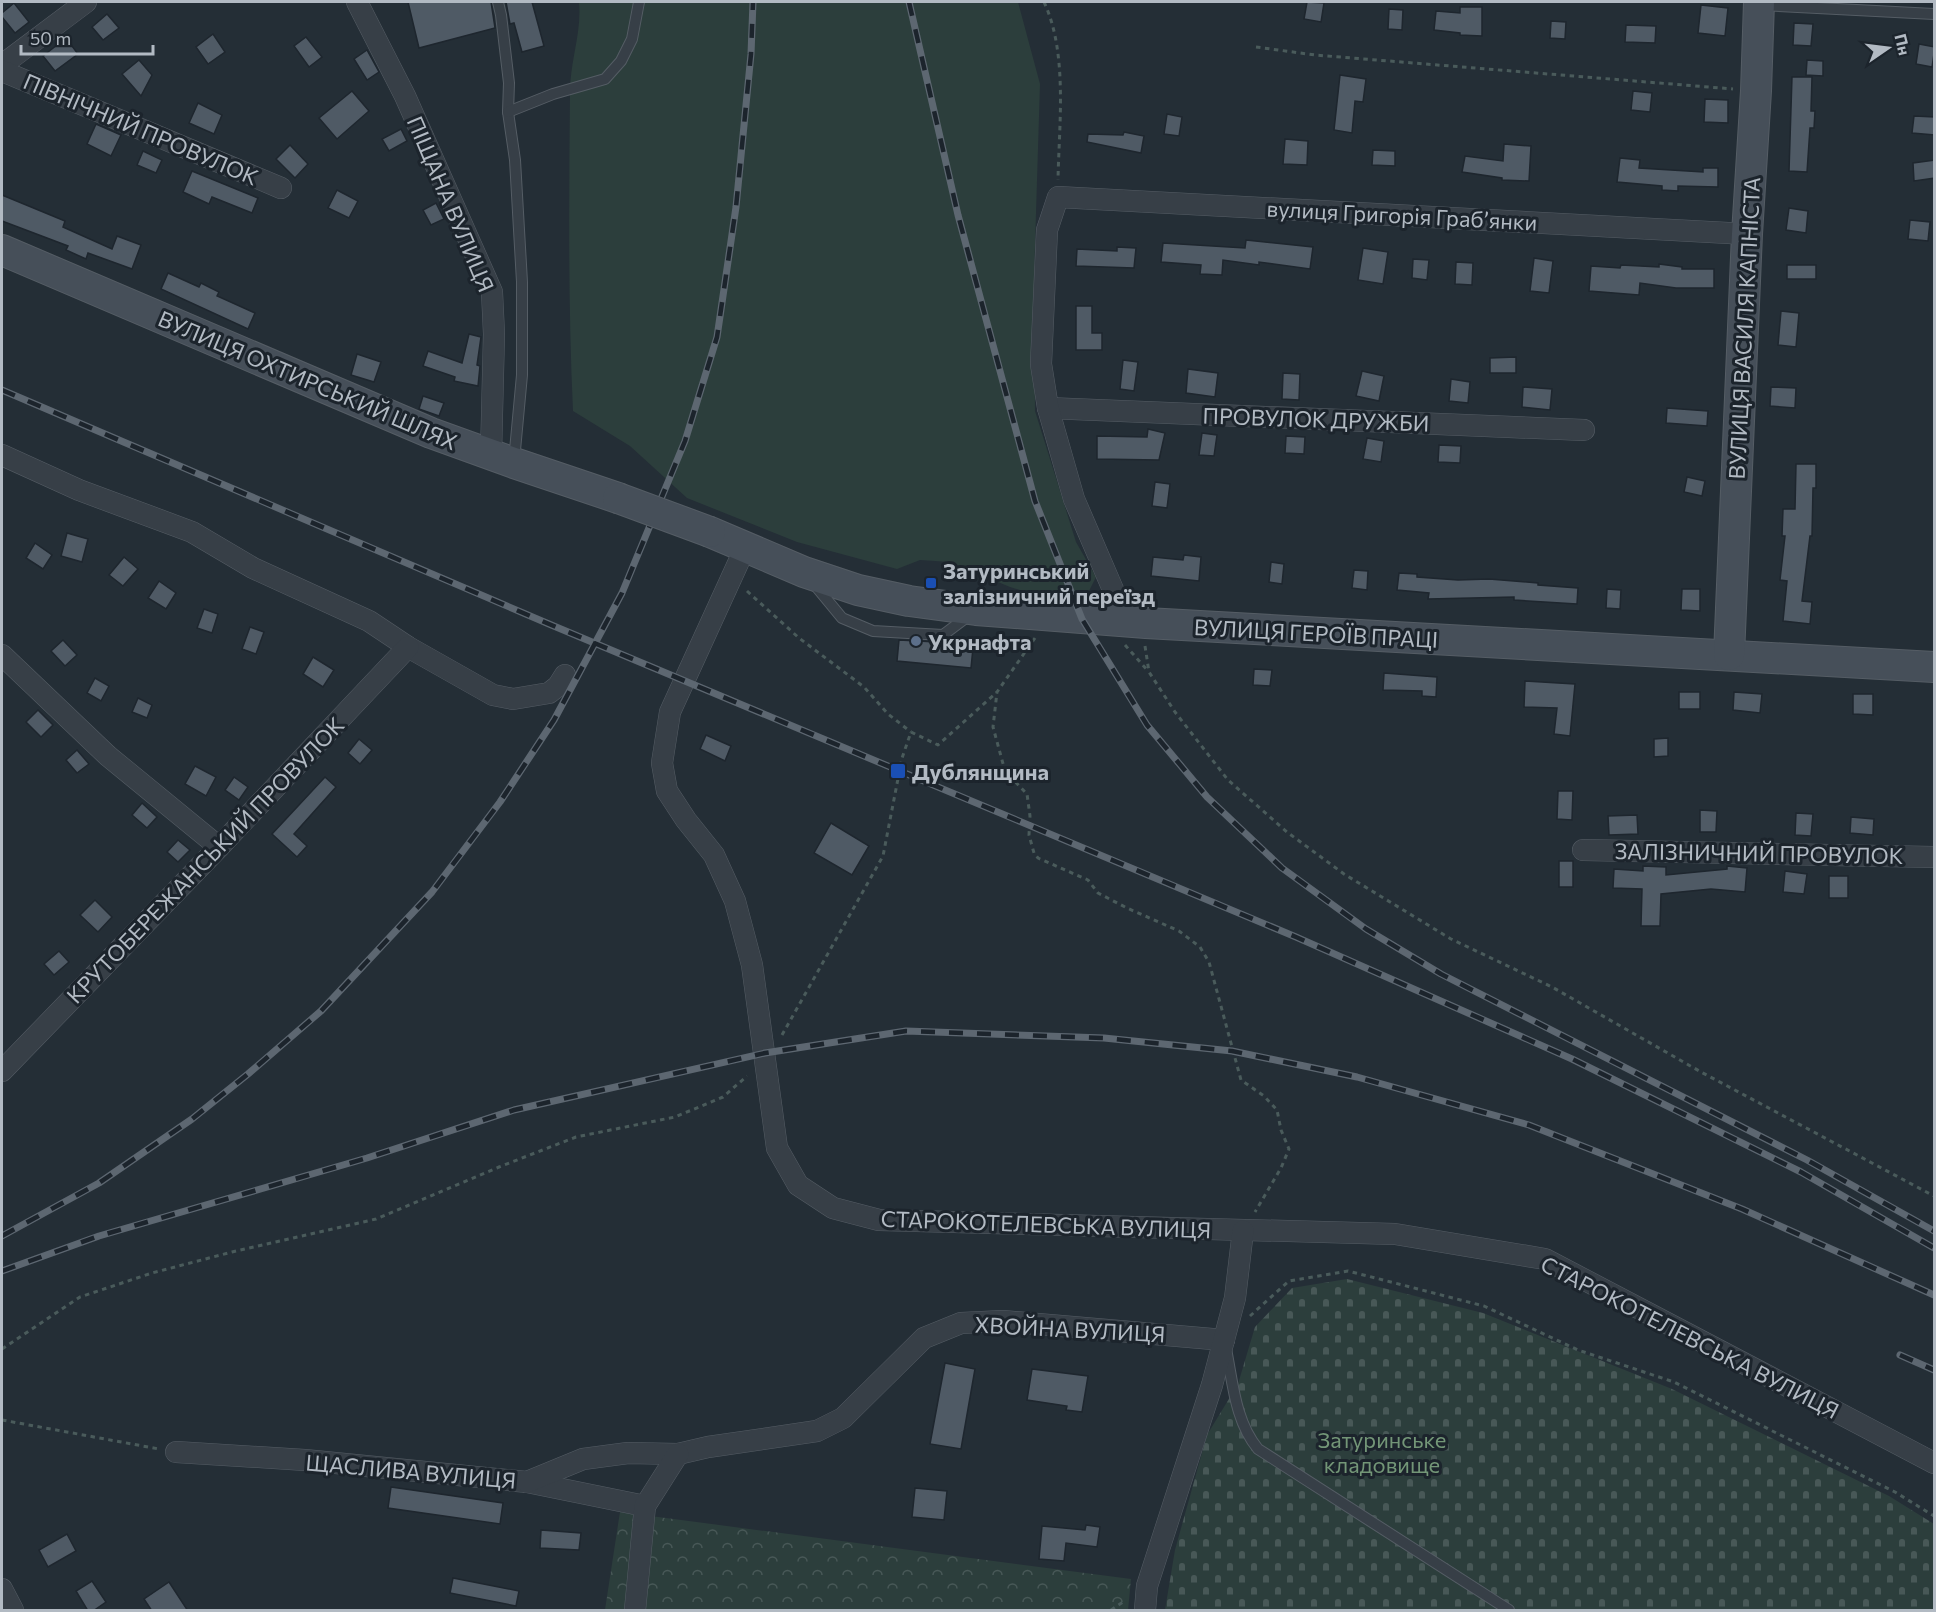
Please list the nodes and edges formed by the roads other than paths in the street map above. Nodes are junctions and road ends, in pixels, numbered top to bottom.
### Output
1 (86, 2) edge
2 (357, 2) edge
3 (498, 2) edge
4 (639, 2) edge
5 (1759, 3) edge
6 (1935, 14) edge
7 (2, 65) edge
8 (2, 71) edge
9 (508, 112) junction
10 (281, 188) dead end
11 (1747, 234) junction
12 (2, 250) edge
13 (1048, 408) junction
14 (1584, 430) dead end
15 (2, 455) edge
16 (502, 459) junction
17 (710, 532) joint
18 (745, 548) junction
19 (1132, 629) junction
20 (408, 647) junction
21 (2, 655) edge
22 (1729, 655) junction
23 (1935, 667) edge
24 (565, 675) dead end
25 (219, 847) junction
26 (1583, 850) dead end
27 (1935, 857) edge
28 (2, 1071) edge
29 (1243, 1231) junction
30 (1224, 1340) junction
31 (176, 1452) road end
32 (678, 1454) junction
33 (1935, 1463) edge
34 (527, 1482) junction
35 (645, 1506) junction
36 (2, 1589) edge
37 (13, 1611) edge
38 (635, 1611) edge
39 (1145, 1611) edge
40 (1509, 1611) edge

1 - 7 street
2 - 16 street, ПІЩАНА ВУЛИЦЯ
3 - 9 lane
4 - 9 lane
5 - 6 lane
5 - 11 main road, ВУЛИЦЯ ВАСИЛЯ КАПНІСТА
8 - 10 street, ПІВНІЧНИЙ ПРОВУЛОК
9 - 16 lane
11 - 13 street, вулиця Григорія Грабʼянки
11 - 22 main road, ВУЛИЦЯ ВАСИЛЯ КАПНІСТА
12 - 16 main road, ВУЛИЦЯ ОХТИРСЬКИЙ ШЛЯХ
13 - 14 street, ПРОВУЛОК ДРУЖБИ
13 - 19 street
15 - 20 street
16 - 17 main road, ВУЛИЦЯ ОХТИРСЬКИЙ ШЛЯХ, bridge
17 - 18 main road, ВУЛИЦЯ ГЕРОЇВ ПРАЦІ
18 - 19 main road, ВУЛИЦЯ ГЕРОЇВ ПРАЦІ
18 - 29 street, СТАРОКОТЕЛЕВСЬКА ВУЛИЦЯ
19 - 22 main road, ВУЛИЦЯ ГЕРОЇВ ПРАЦІ
20 - 24 street
20 - 25 street, КРУТОБЕРЕЖАНСЬКИЙ ПРОВУЛОК
21 - 25 street
22 - 23 main road, ВУЛИЦЯ ГЕРОЇВ ПРАЦІ
25 - 28 street, КРУТОБЕРЕЖАНСЬКИЙ ПРОВУЛОК
26 - 27 street, ЗАЛІЗНИЧНИЙ ПРОВУЛОК
29 - 30 street
29 - 33 street, СТАРОКОТЕЛЕВСЬКА ВУЛИЦЯ
30 - 32 street, ХВОЙНА ВУЛИЦЯ
30 - 39 street
30 - 40 lane
31 - 34 street, ЩАСЛИВА ВУЛИЦЯ
32 - 34 street, ХВОЙНА ВУЛИЦЯ
32 - 35 street
34 - 35 street, ЩАСЛИВА ВУЛИЦЯ
35 - 38 street
36 - 37 street

